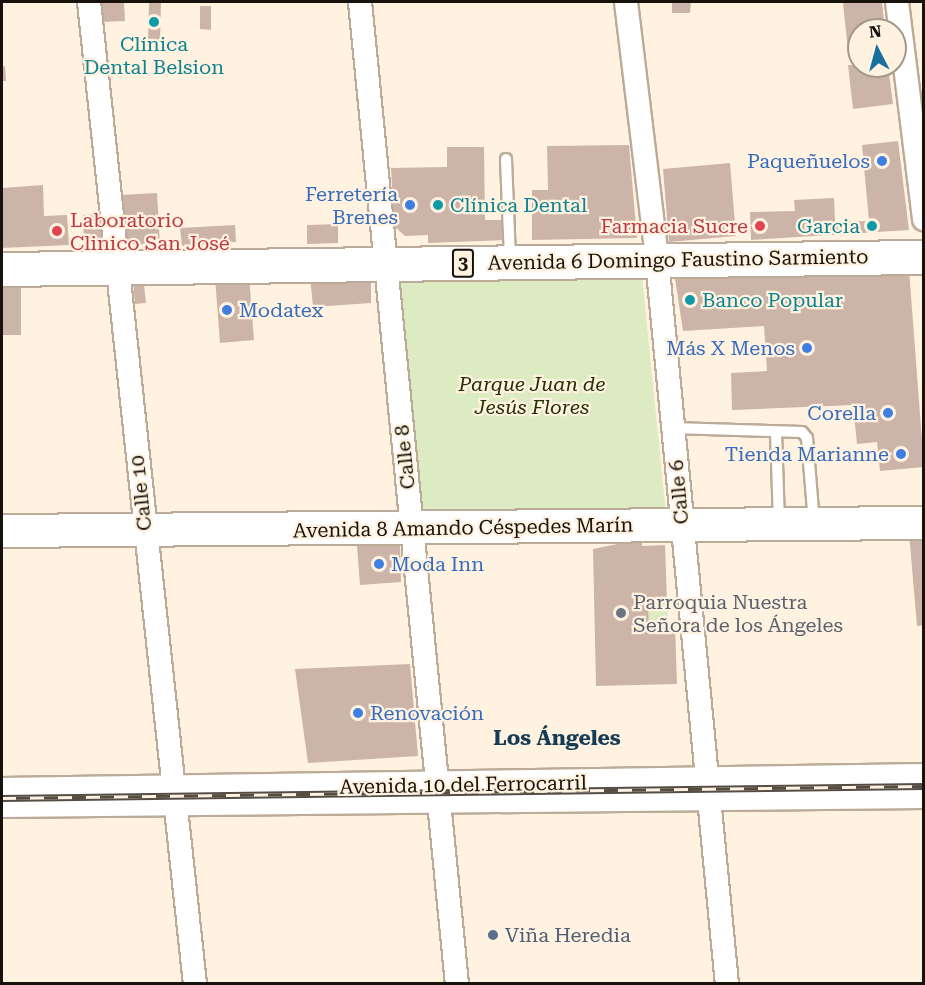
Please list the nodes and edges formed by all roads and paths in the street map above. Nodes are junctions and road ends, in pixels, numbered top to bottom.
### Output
1 (89, 2) edge
2 (360, 2) edge
3 (626, 2) edge
4 (897, 2) edge
5 (506, 159) dead end
6 (924, 219) edge
7 (924, 257) edge
8 (657, 260) junction
9 (510, 262) junction
10 (386, 264) junction
11 (117, 267) junction
12 (2, 269) edge
13 (673, 428) junction
14 (776, 432) junction
15 (924, 523) edge
16 (779, 524) junction
17 (814, 524) junction
18 (682, 525) junction
19 (412, 529) junction
20 (2, 531) edge
21 (146, 532) junction
22 (924, 775) edge
23 (2, 789) edge
24 (705, 790) junction
25 (439, 795) junction
26 (174, 797) junction
27 (924, 797) edge
28 (2, 806) edge
29 (195, 984) edge
30 (458, 984) edge
31 (727, 984) edge

1 - 11 street, Calle 10
2 - 10 street, Calle 8
3 - 8 street, Calle 6
4 - 6 street
5 - 9 lane
7 - 8 main road, Avenida 6 Domingo Faustino Sarmiento / 3
8 - 9 main road, Avenida 6 Domingo Faustino Sarmiento / 3
8 - 13 street, Calle 6
9 - 10 main road, Avenida 6 Domingo Faustino Sarmiento / 3
10 - 11 main road, Avenida 6 Domingo Faustino Sarmiento / 3
10 - 19 street, Calle 8
11 - 12 main road, Avenida 6 Domingo Faustino Sarmiento / 3
11 - 21 street, Calle 10
13 - 14 lane
13 - 18 street, Calle 6
14 - 16 lane
14 - 17 lane
15 - 17 street, Avenida 8 Amando Céspedes Marín
16 - 17 street, Avenida 8 Amando Céspedes Marín
16 - 18 street, Avenida 8 Amando Céspedes Marín
18 - 19 street, Avenida 8 Amando Céspedes Marín
18 - 24 street, Calle 6
19 - 21 street, Avenida 8 Amando Céspedes Marín
19 - 25 street, Calle 8
20 - 21 street, Avenida 8 Amando Céspedes Marín
21 - 26 street, Calle 10
22 - 24 street, Avenida 10 del Ferrocarril
23 - 26 street, Avenida 10 del Ferrocarril
24 - 25 street, Avenida 10 del Ferrocarril
24 - 27 street, Avenida 10 del Ferrocarril
24 - 31 street, Calle 6
25 - 26 street, Avenida 10 del Ferrocarril
25 - 30 street, Calle 8
26 - 28 street, Avenida 10 del Ferrocarril
26 - 29 street, Calle 10

